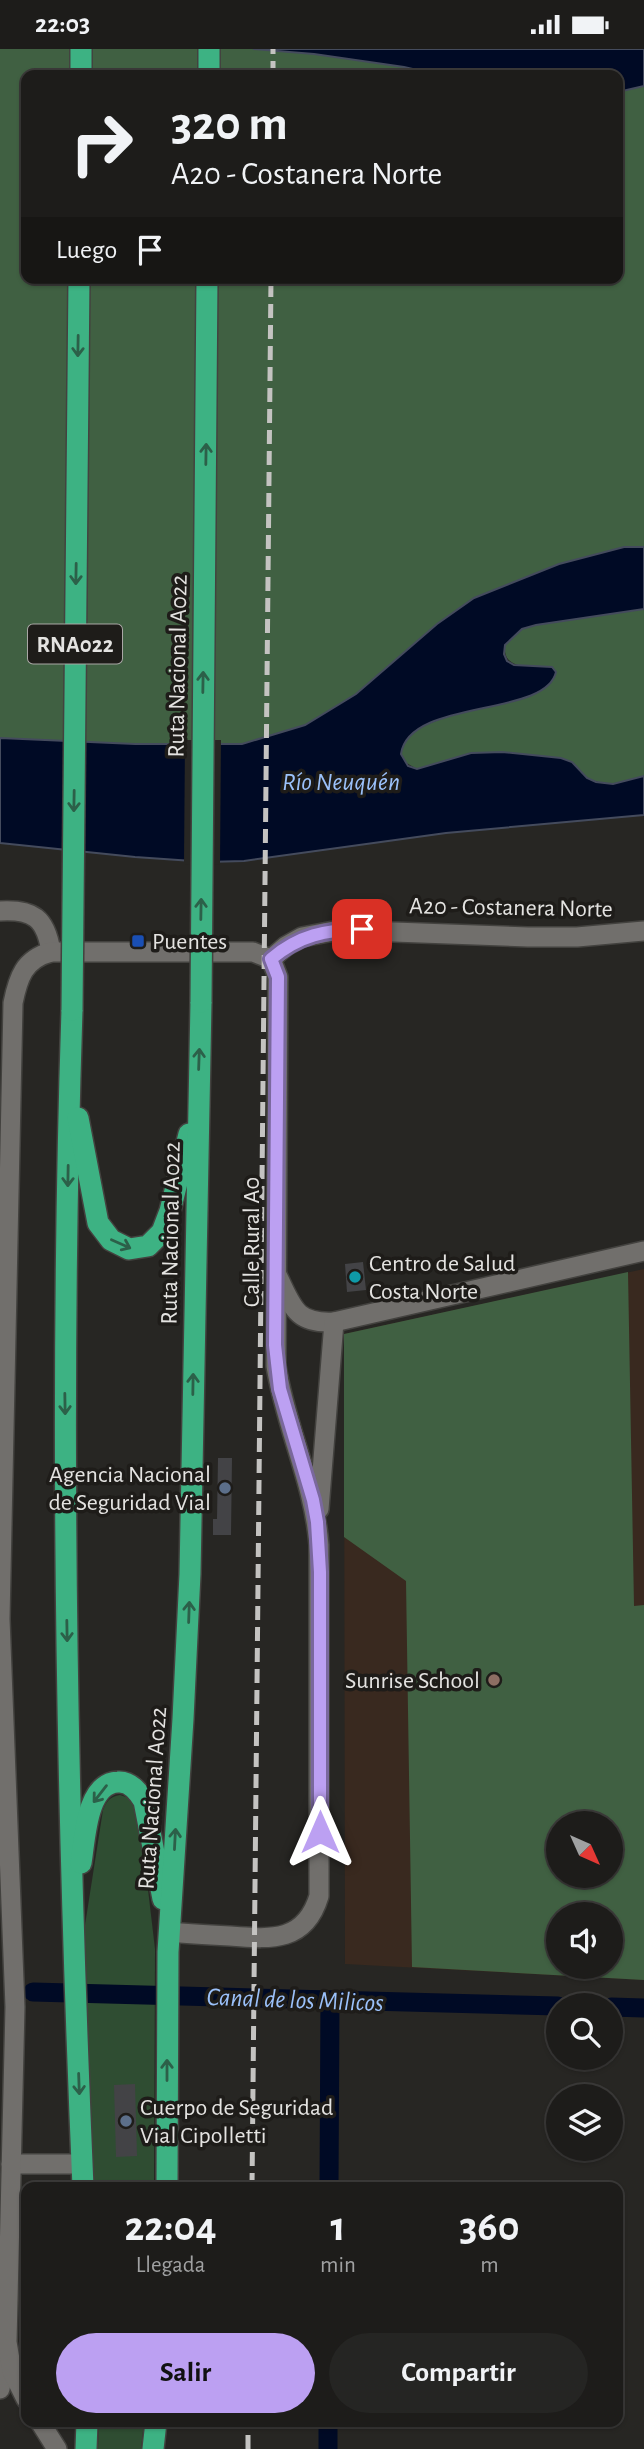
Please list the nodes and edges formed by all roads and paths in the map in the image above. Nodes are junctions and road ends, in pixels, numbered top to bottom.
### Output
1 (81, 49) edge
2 (209, 49) edge
3 (81, 70) edge
4 (209, 70) edge
5 (79, 284) edge
6 (207, 284) edge
7 (0, 912) edge
8 (644, 931) edge
9 (51, 952) junction
10 (271, 959) junction
11 (70, 1067) junction
12 (198, 1095) junction
13 (644, 1251) edge
14 (276, 1273) junction
15 (334, 1322) junction
16 (317, 1522) junction
17 (1, 1608) edge
18 (72, 1923) junction
19 (169, 1942) junction
20 (7, 2151) edge
21 (82, 2164) junction
22 (83, 2182) edge
23 (167, 2182) edge
24 (7, 2343) junction
25 (0, 2389) edge
26 (21, 2389) edge
27 (43, 2427) edge
28 (87, 2427) edge
29 (155, 2427) edge
30 (57, 2449) edge
31 (86, 2449) edge
32 (153, 2449) edge

1 - 3 highway
2 - 4 highway
5 -> 11 highway, RNA022, bridge
12 -> 6 highway, Ruta Nacional A022, bridge
7 - 9 street
8 - 10 street, A20 - Costanera Norte
9 - 10 street
9 - 17 street
10 - 14 street, Calle Rural A0
11 -> 12 highway
11 -> 18 highway, RNA022
19 -> 12 highway, Ruta Nacional A022
13 - 15 street
14 - 15 street
14 - 16 street, Calle Rural A0
15 - 16 street, Calle Rural A0
16 - 19 street, Calle Rural A0
17 - 20 street
19 -> 18 highway
18 -> 21 highway, RNA022
23 -> 19 highway, Ruta Nacional A022
20 - 21 street
20 - 24 street
21 - 22 highway, RNA022
24 - 25 street
24 - 26 street
27 - 30 street
28 - 31 highway
29 - 32 highway

